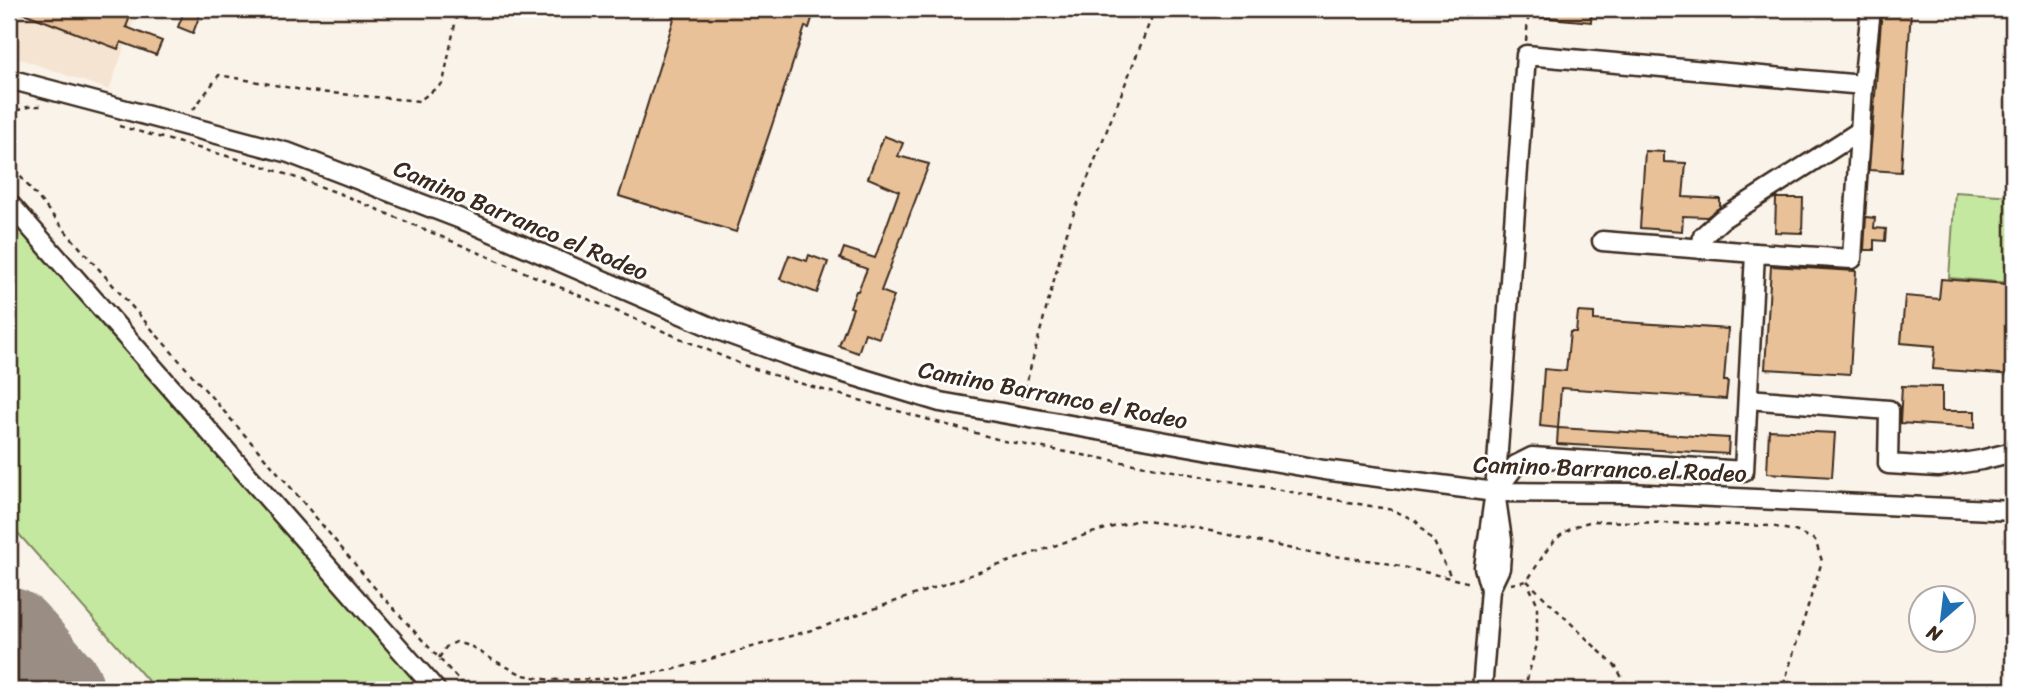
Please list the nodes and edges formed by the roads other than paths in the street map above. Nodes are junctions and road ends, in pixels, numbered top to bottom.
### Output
1 (1871, 9) edge
2 (9, 79) edge
3 (1863, 85) junction
4 (1860, 131) junction
5 (9, 203) edge
6 (1602, 241) dead end
7 (1701, 249) junction
8 (1755, 253) junction
9 (1748, 399) junction
10 (2013, 452) edge
11 (1495, 492) junction
12 (2013, 498) edge
13 (1966, 510) junction
14 (2013, 511) edge
15 (436, 690) edge
16 (1482, 690) edge

1 - 3 street
2 - 11 street, Camino Barranco el Rodeo
3 - 4 street
3 - 11 street
4 - 7 street
4 - 8 street
5 - 15 street
6 - 7 street
7 - 8 street
8 - 9 street
9 - 10 street
9 - 11 street
11 - 13 street, Camino Barranco el Rodeo
11 - 16 street
12 - 13 street
13 - 14 street, Camino Barranco el Rodeo

